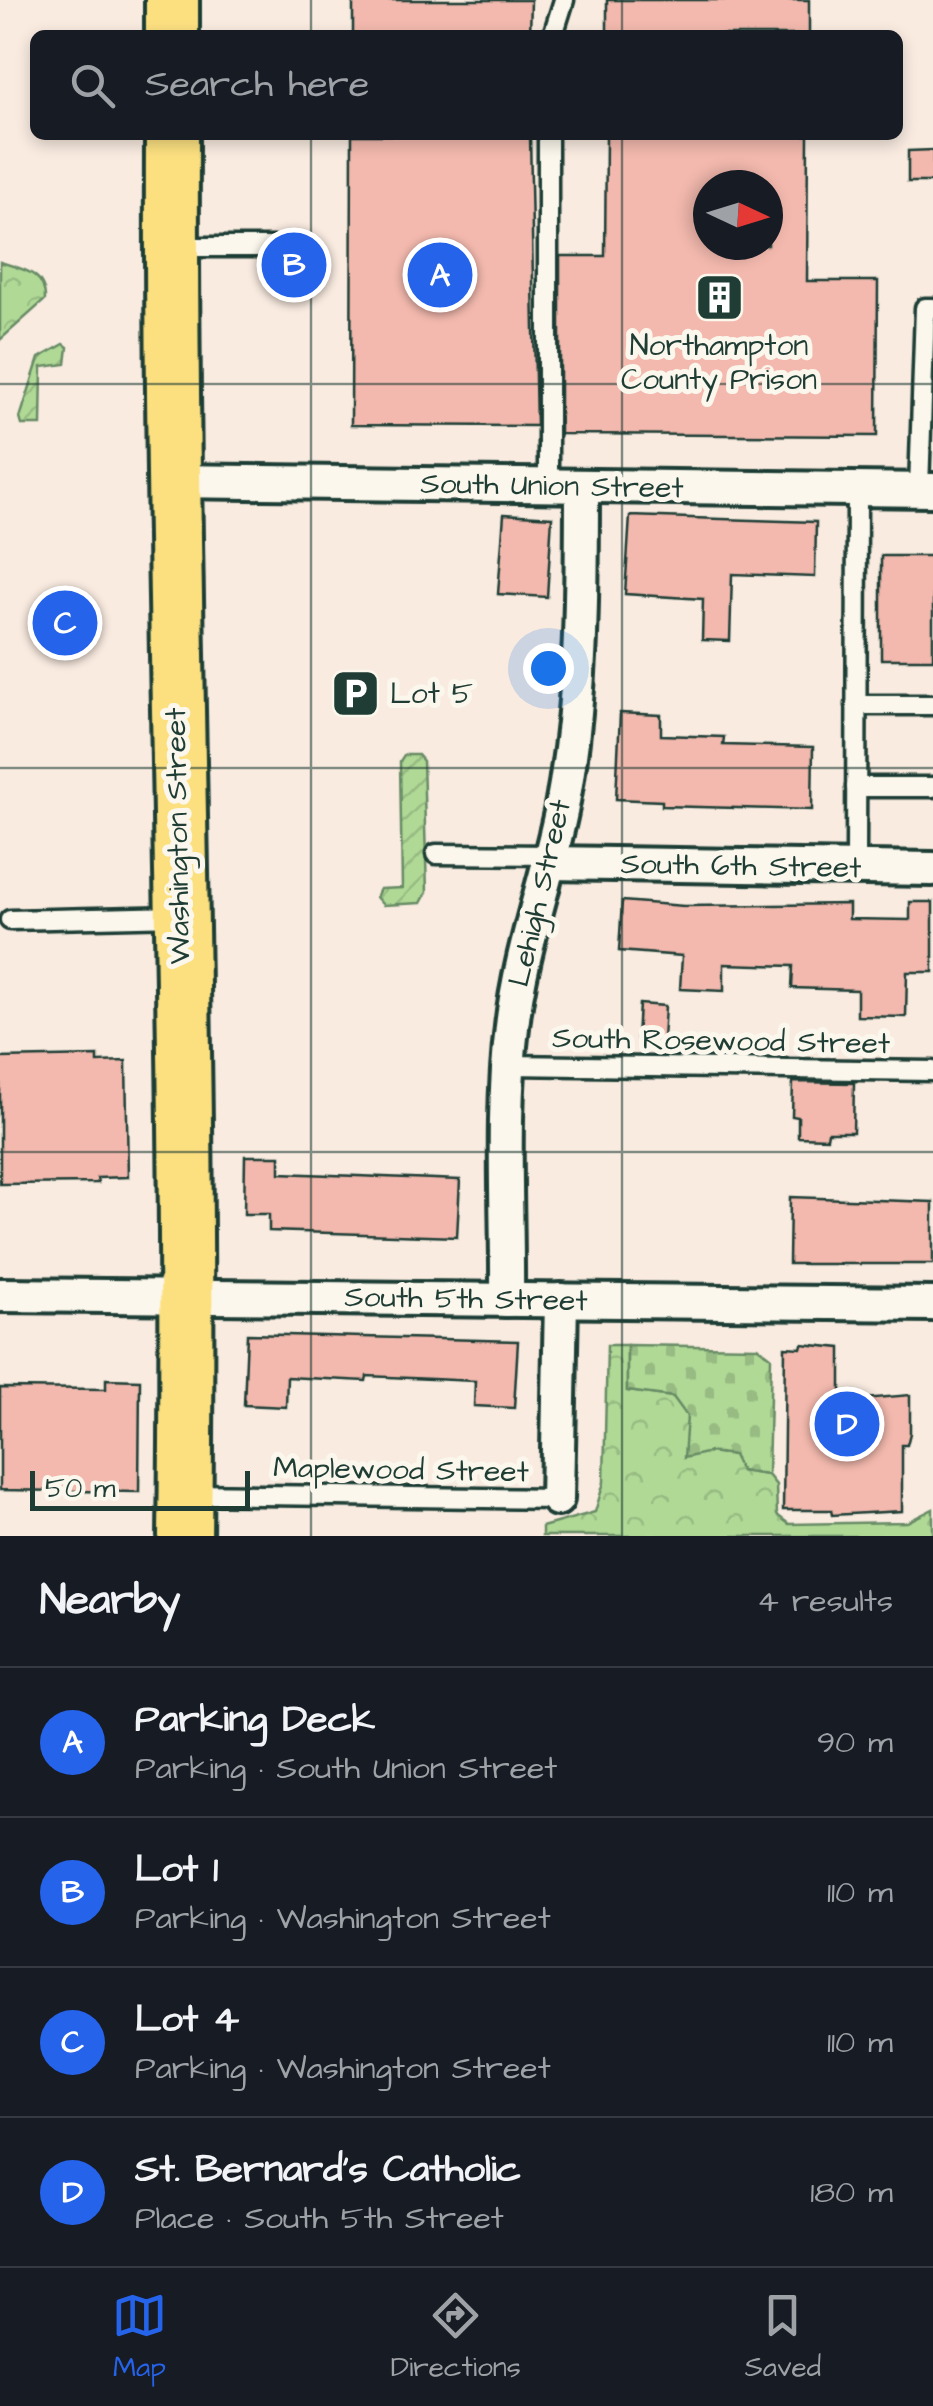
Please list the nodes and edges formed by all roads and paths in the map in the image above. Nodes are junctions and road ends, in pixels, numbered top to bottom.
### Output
1 (172, 0) edge
2 (564, 0) edge
3 (172, 30) edge
4 (555, 30) edge
5 (172, 140) edge
6 (548, 140) edge
7 (172, 247) junction
8 (289, 247) dead end
9 (933, 308) edge
10 (171, 481) junction
11 (548, 486) junction
12 (582, 487) junction
13 (857, 489) junction
14 (926, 490) edge
15 (856, 705) junction
16 (933, 705) edge
17 (856, 787) junction
18 (933, 787) edge
19 (436, 854) dead end
20 (550, 859) junction
21 (856, 868) junction
22 (933, 869) edge
23 (180, 916) junction
24 (10, 920) dead end
25 (509, 1066) junction
26 (933, 1071) edge
27 (0, 1295) edge
28 (188, 1297) junction
29 (507, 1300) junction
30 (561, 1300) junction
31 (933, 1304) edge
32 (557, 1499) joint
33 (185, 1515) edge

1 - 3 main road
2 - 4 lane
5 - 7 main road, Washington Street
6 - 11 lane
7 - 8 lane
7 - 10 main road, Washington Street
9 - 14 lane
10 - 11 street, South Union Street
10 - 23 main road, Washington Street
11 - 12 street, South Union Street
12 - 13 street, South Union Street
12 - 20 street, Lehigh Street
13 - 14 street, South Union Street
13 - 15 lane
15 - 16 lane
15 - 17 lane
17 - 18 lane
17 - 21 lane
19 - 20 lane
20 - 21 street, South 6th Street
20 - 25 street, Lehigh Street
21 - 22 street, South 6th Street
23 - 24 lane
23 - 28 main road, Washington Street
25 - 26 lane, South Rosewood Street
25 - 29 street, Lehigh Street
27 - 28 street, South 5th Street
28 - 29 street, South 5th Street
28 - 33 main road, Washington Street
29 - 30 street, South 5th Street
30 - 31 street, South 5th Street
30 - 32 street
32 - 33 lane, Maplewood Street

